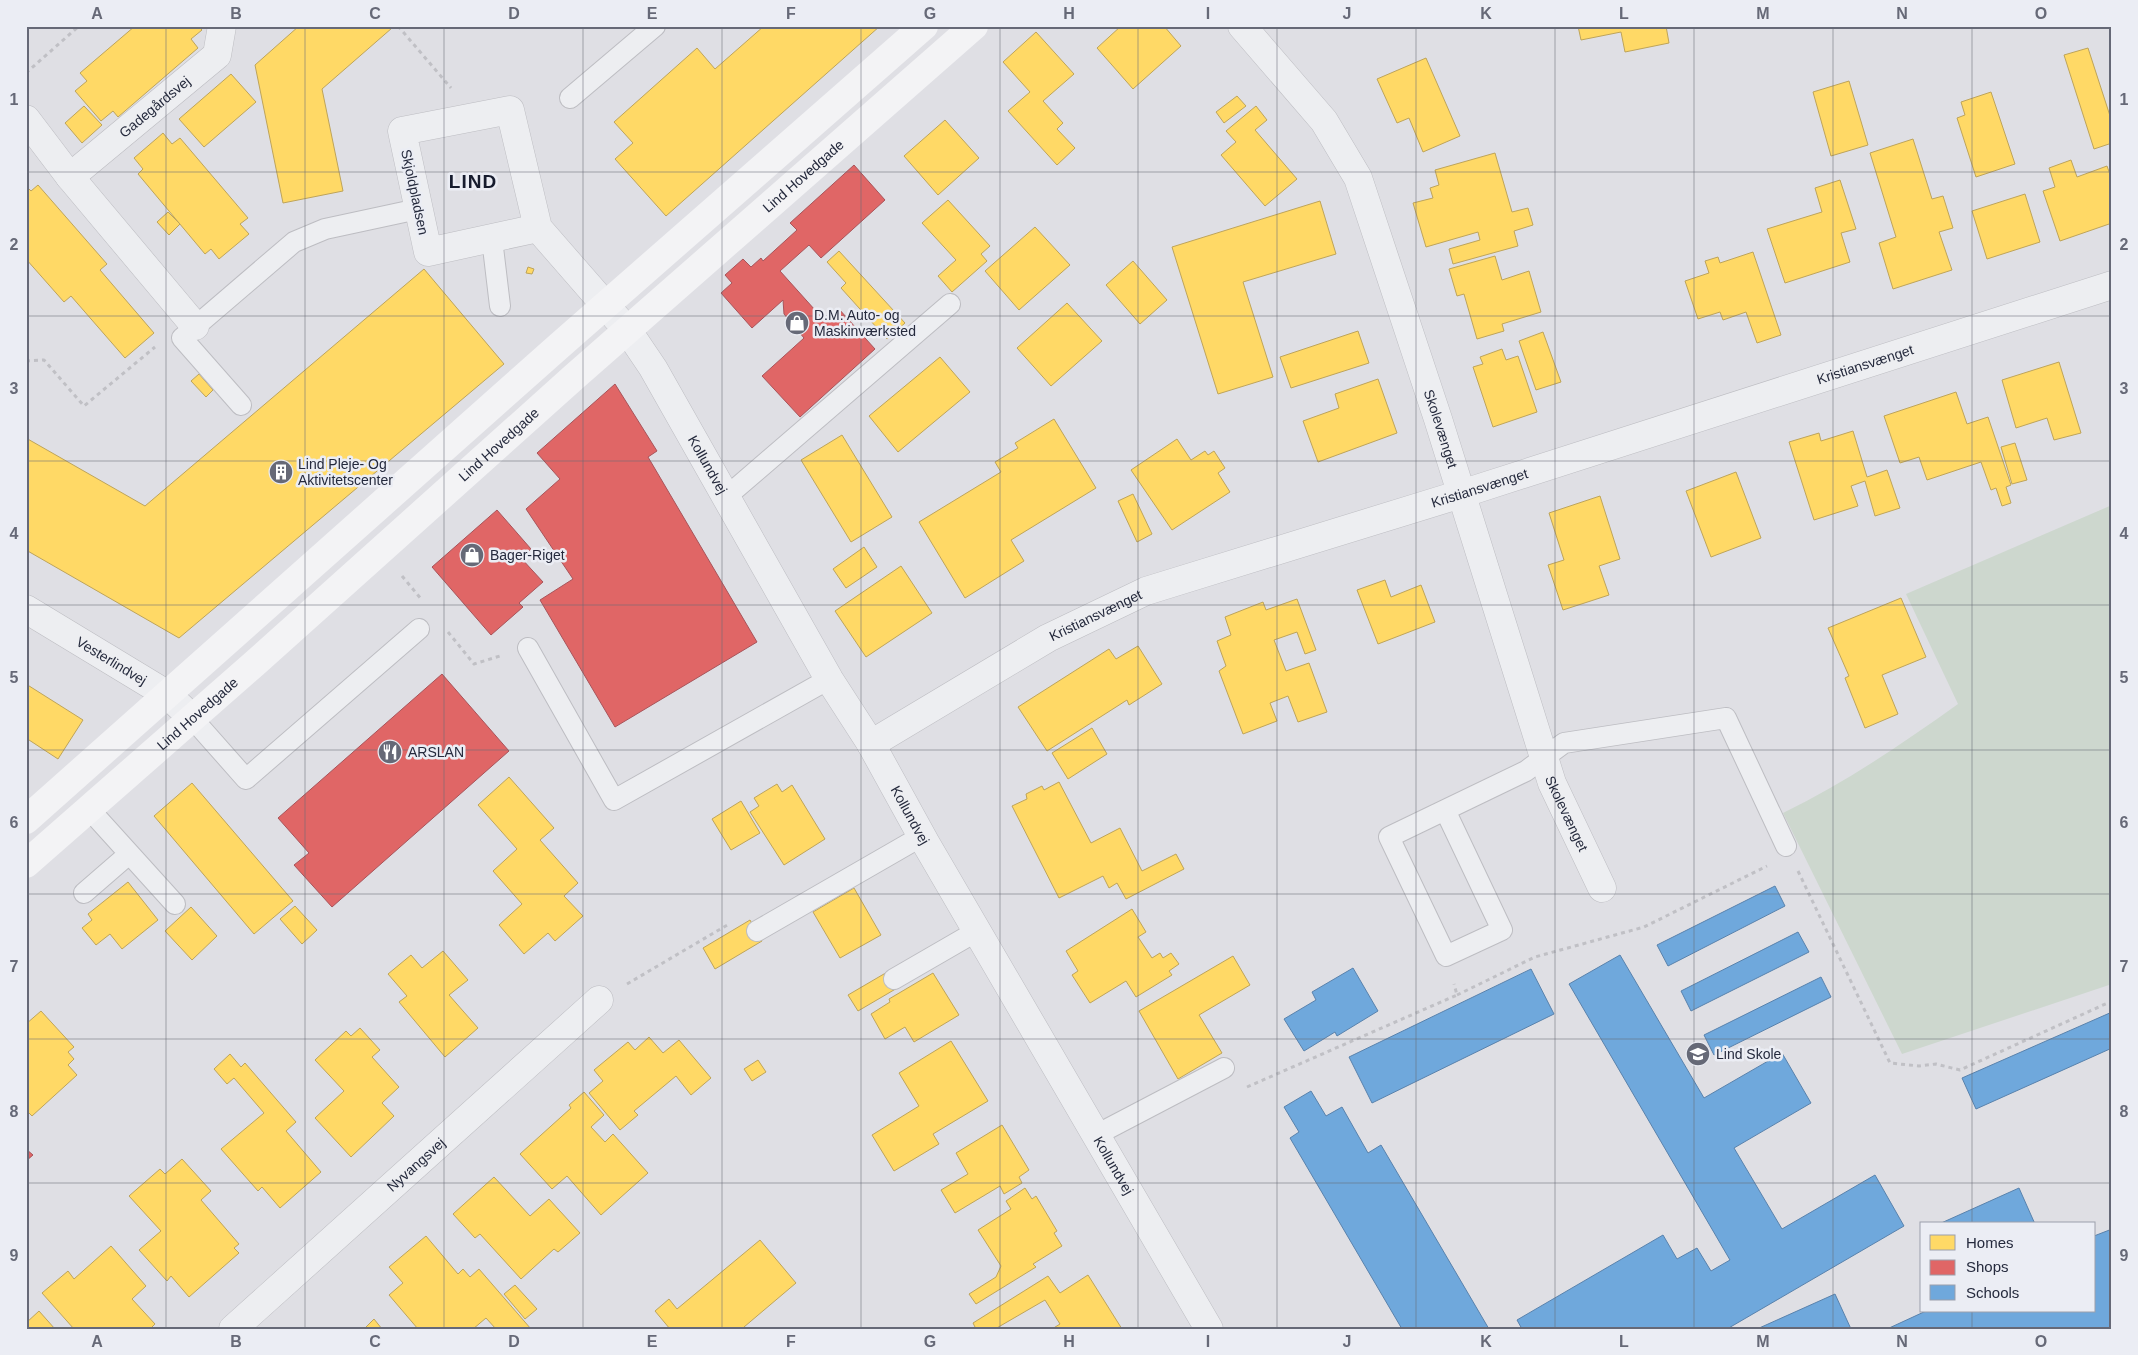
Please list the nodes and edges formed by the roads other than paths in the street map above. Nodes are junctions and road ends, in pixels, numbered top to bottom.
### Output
1 (222, 26) edge
2 (655, 26) edge
3 (924, 26) edge
4 (974, 26) edge
5 (1242, 26) edge
6 (570, 98) dead end
7 (26, 120) edge
8 (70, 177) junction
9 (418, 209) junction
10 (538, 228) junction
11 (492, 239) junction
12 (2112, 285) edge
13 (950, 304) dead end
14 (500, 306) dead end
15 (606, 306) junction
16 (628, 331) junction
17 (188, 332) junction
18 (241, 404) dead end
19 (1461, 494) junction
20 (726, 497) junction
21 (26, 609) edge
22 (419, 629) dead end
23 (528, 648) dead end
24 (829, 678) junction
25 (168, 695) junction
26 (192, 718) junction
27 (871, 744) junction
28 (1544, 758) junction
29 (89, 809) junction
30 (1445, 810) junction
31 (26, 820) edge
32 (922, 836) junction
33 (1788, 850) road end
34 (129, 854) junction
35 (26, 864) edge
36 (1602, 888) dead end
37 (84, 893) dead end
38 (174, 904) dead end
39 (756, 931) dead end
40 (977, 931) junction
41 (894, 979) dead end
42 (600, 1000) dead end
43 (1224, 1068) dead end
44 (1096, 1135) junction
45 (233, 1329) edge
46 (1209, 1329) edge

1 - 8 street, Gadegårdsvej
2 - 6 lane
3 - 15 main road
4 - 16 main road, Lind Hovedgade
5 - 19 street, Skolevænget
7 - 8 street
8 - 17 street
9 - 10 street, Skjoldpladsen
9 - 11 street, Skjoldpladsen
9 - 17 lane
10 - 11 street, Skjoldpladsen
10 - 15 street, Skjoldpladsen
11 - 14 lane
12 - 19 street, Kristiansvænget
13 - 20 lane
15 - 16 street, Kollundvej
15 - 25 main road
16 - 20 street, Kollundvej
16 - 26 main road, Lind Hovedgade
17 - 18 lane
19 - 27 street, Kristiansvænget
19 - 28 street, Skolevænget
20 - 24 street, Kollundvej
21 - 25 street, Vesterlindvej
22 - 26 lane
23 - 24 lane
24 - 27 street, Kollundvej
25 - 26 street, Vesterlindvej
25 - 31 main road
26 - 29 main road, Lind Hovedgade
27 - 32 street, Kollundvej
28 - 30 lane
28 - 33 lane
28 - 36 street, Skolevænget
29 - 34 lane
29 - 35 main road, Lind Hovedgade
30 - 30 lane
32 - 39 lane
32 - 40 street, Kollundvej
34 - 37 lane
34 - 38 lane
40 - 41 lane
40 - 44 street, Kollundvej
42 - 45 street, Nyvangsvej
43 - 44 lane
44 - 46 street, Kollundvej

